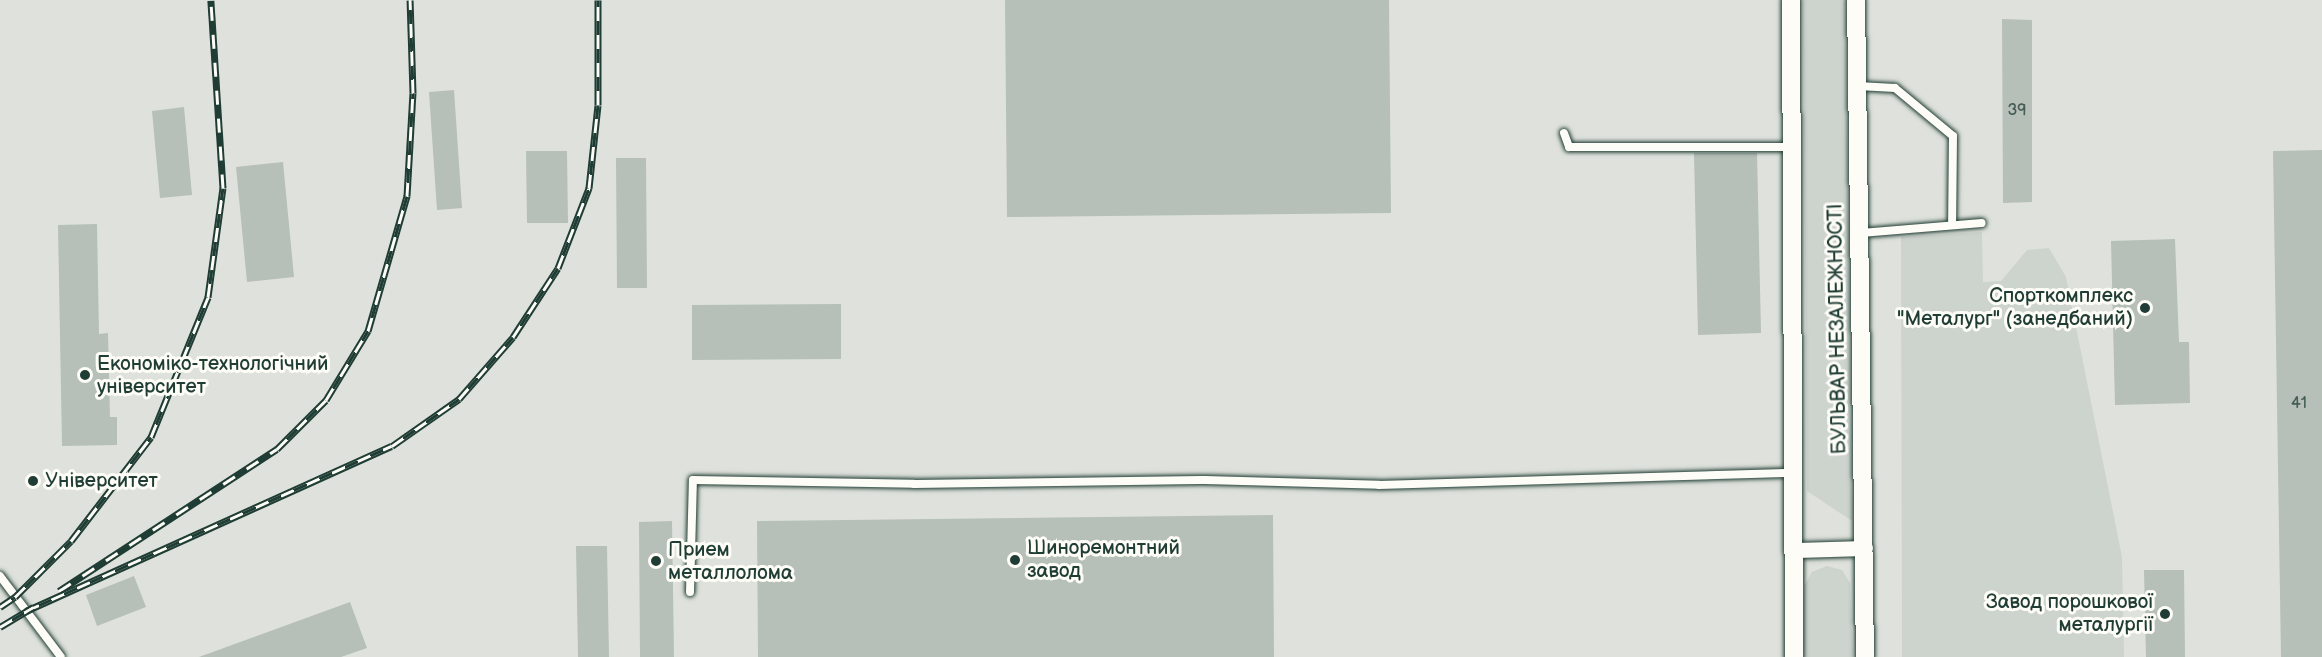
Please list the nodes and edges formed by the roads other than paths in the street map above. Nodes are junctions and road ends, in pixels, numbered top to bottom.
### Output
1 (1791, 0) edge
2 (1856, 0) edge
3 (1856, 86) junction
4 (1564, 133) dead end
5 (1792, 147) junction
6 (1982, 223) dead end
7 (1952, 225) junction
8 (1859, 233) junction
9 (1795, 473) junction
10 (1865, 548) junction
11 (1796, 550) junction
12 (0, 576) edge
13 (690, 592) dead end
14 (61, 657) edge
15 (1794, 657) edge
16 (1865, 657) edge

1 - 5 street
2 - 3 street, БУЛЬВАР НЕЗАЛЕЖНОСТІ
3 - 7 lane
3 - 8 street, БУЛЬВАР НЕЗАЛЕЖНОСТІ
4 - 5 lane
5 - 9 street
6 - 7 lane
7 - 8 lane
8 - 10 street, БУЛЬВАР НЕЗАЛЕЖНОСТІ
9 - 11 street
9 - 13 lane
10 - 11 street
10 - 16 street, БУЛЬВАР НЕЗАЛЕЖНОСТІ
11 - 15 street
12 - 14 lane

